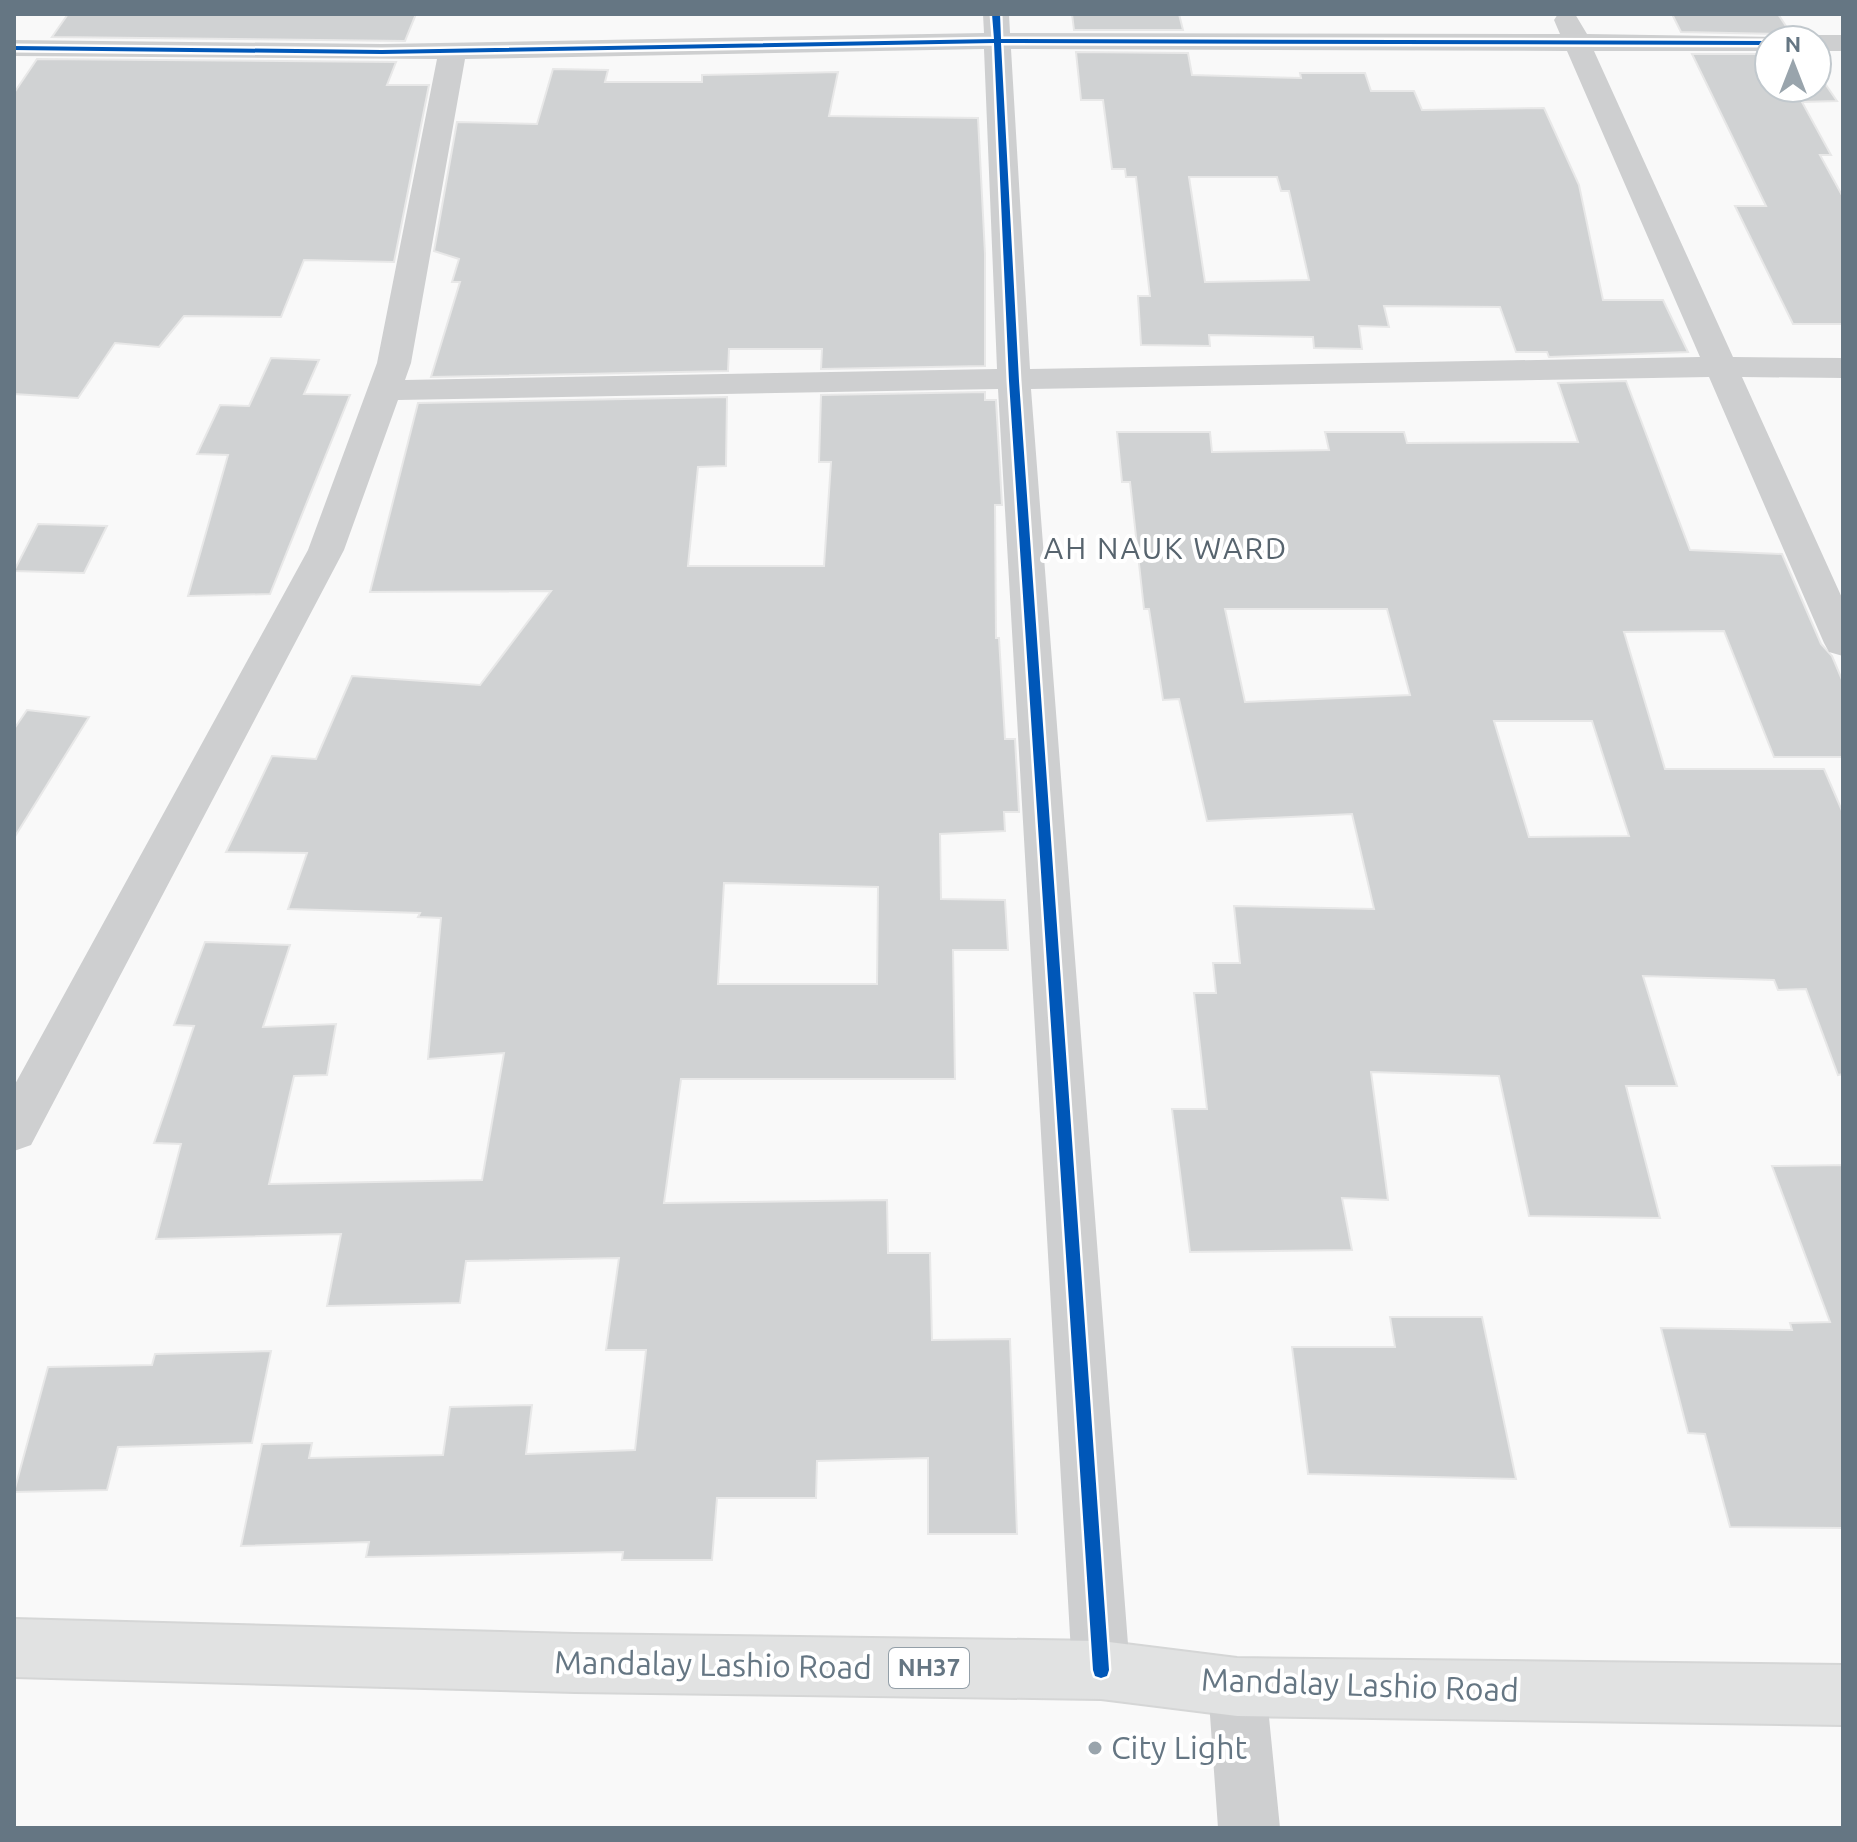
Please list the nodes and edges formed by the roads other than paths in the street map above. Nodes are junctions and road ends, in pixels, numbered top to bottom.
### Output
1 (1564, 14) edge
2 (996, 28) edge
3 (1753, 43) edge
4 (1578, 44) junction
5 (14, 48) edge
6 (453, 49) junction
7 (1721, 367) junction
8 (1843, 368) edge
9 (1014, 381) junction
10 (385, 390) junction
11 (1843, 643) edge
12 (14, 1131) edge
13 (14, 1648) edge
14 (1101, 1670) junction
15 (1237, 1687) junction
16 (1843, 1695) edge
17 (1249, 1828) edge

1 - 4 street
2 - 4 street
2 - 6 street
2 - 9 street
3 - 4 street
4 - 7 street
5 - 6 street
6 - 10 street
7 - 8 street
7 - 9 street
7 - 11 street
9 - 10 street
9 - 14 street
10 - 12 street
13 - 14 highway, Mandalay Lashio Road / NH37
14 - 15 highway, Mandalay Lashio Road / NH37
15 - 16 highway, Mandalay Lashio Road / NH37
15 - 17 street

